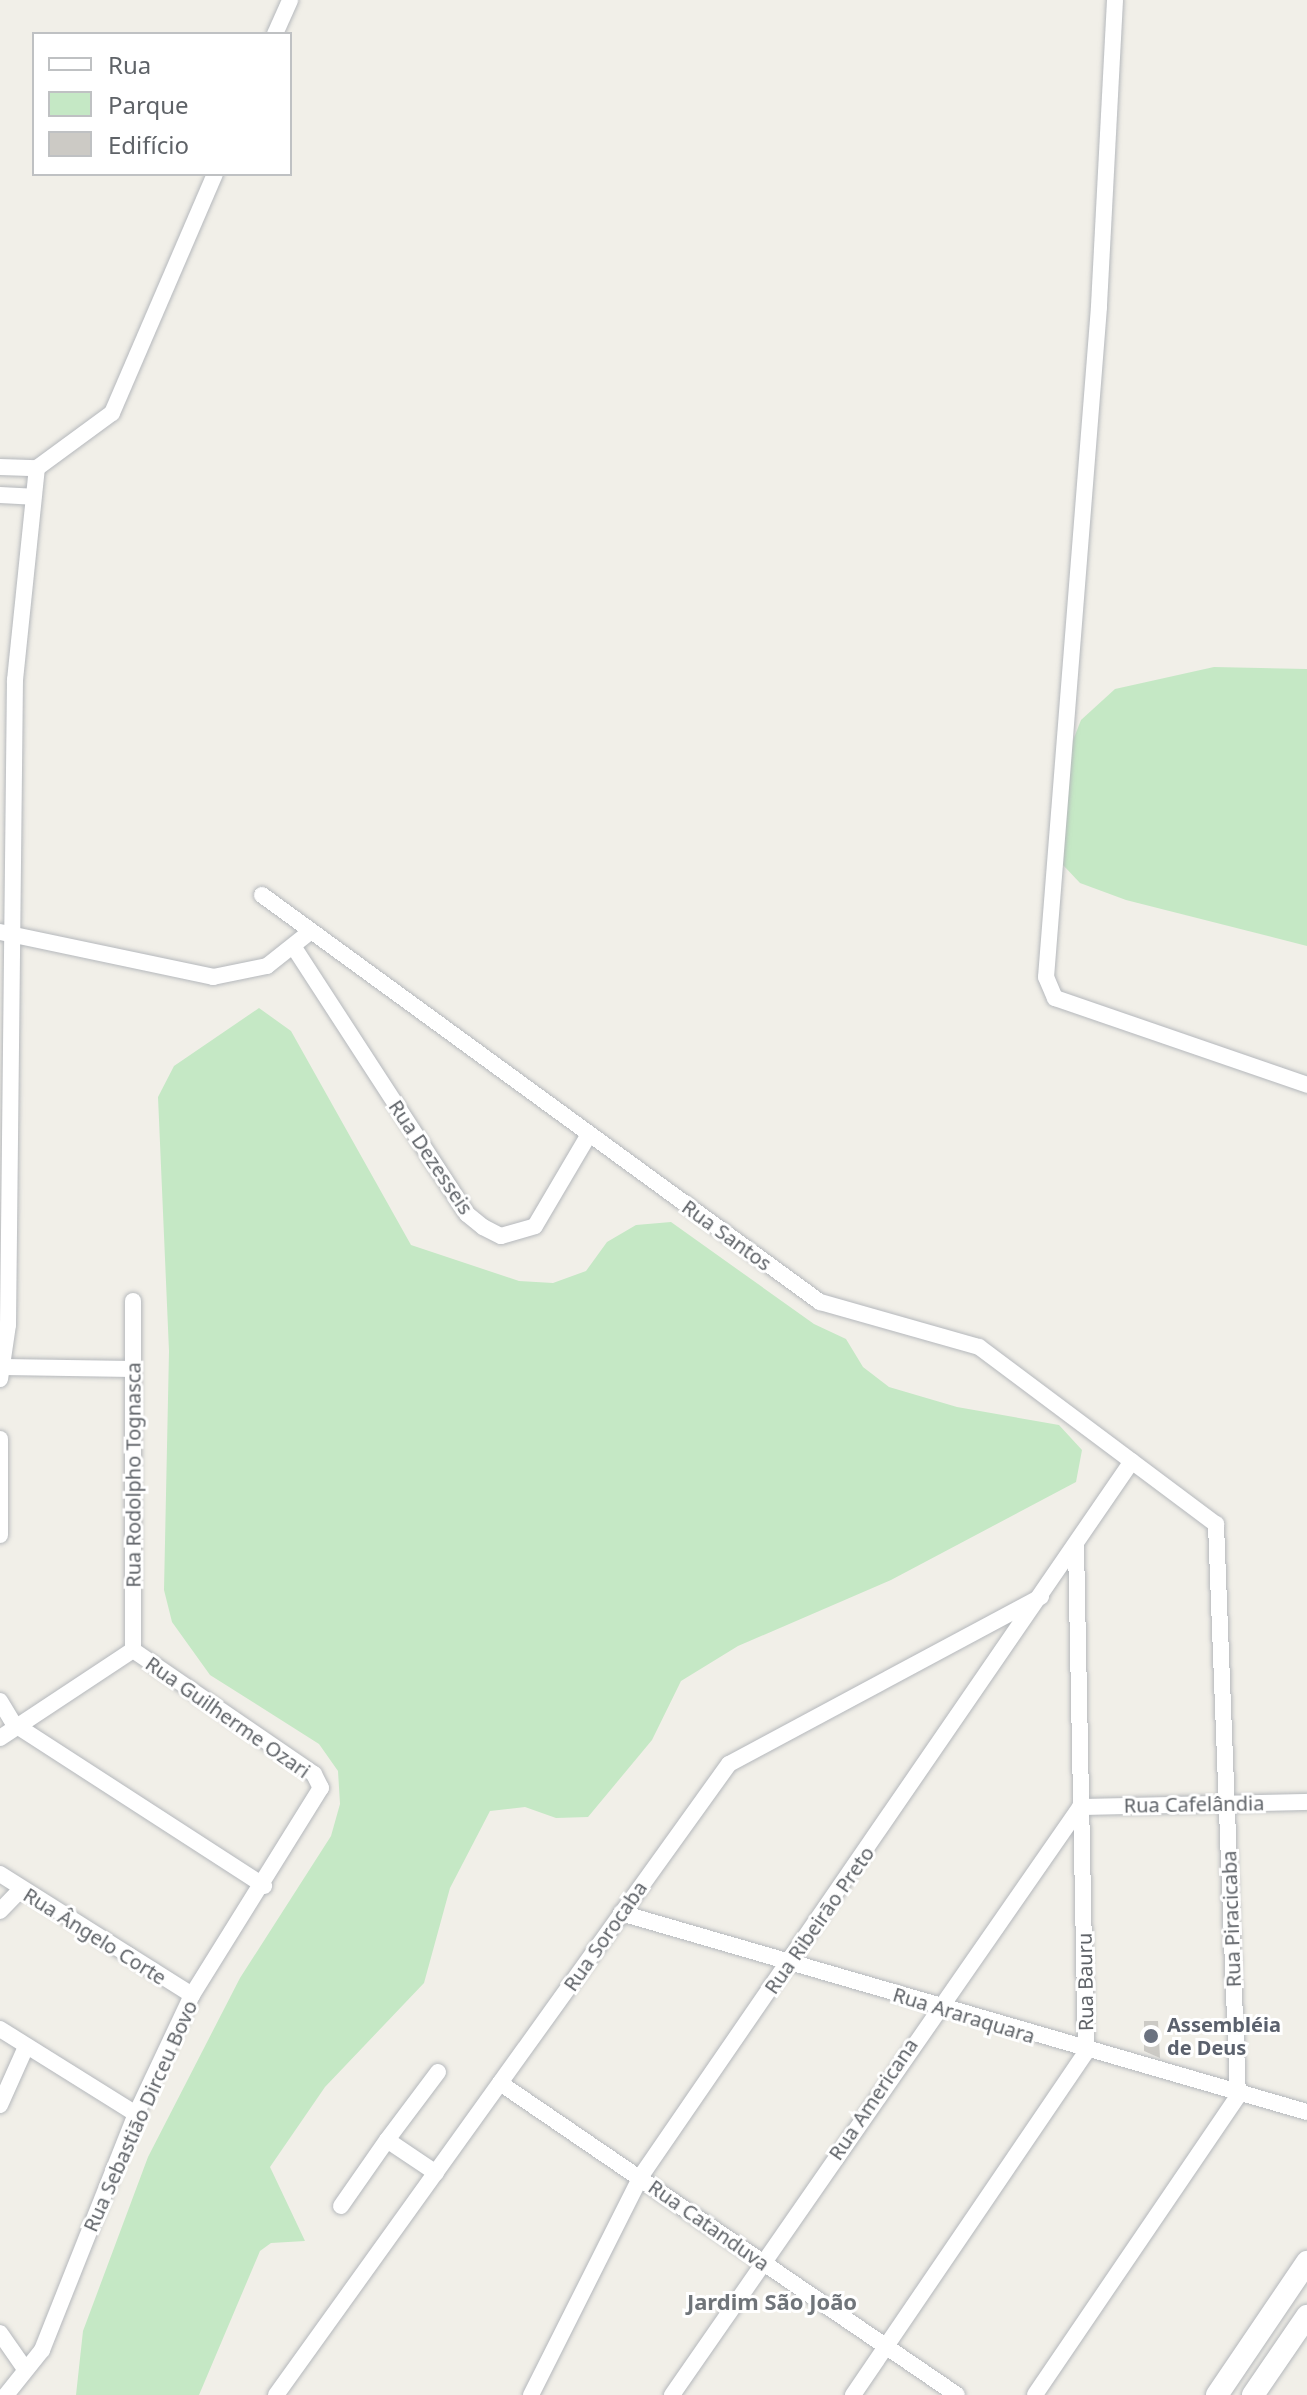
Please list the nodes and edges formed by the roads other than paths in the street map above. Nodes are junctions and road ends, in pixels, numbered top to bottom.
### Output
1 (290, 0) edge
2 (1115, 0) edge
3 (276, 32) edge
4 (214, 176) edge
5 (0, 467) edge
6 (37, 468) junction
7 (0, 495) edge
8 (33, 497) junction
9 (7, 680) edge
10 (8, 808) edge
11 (262, 895) dead end
12 (311, 931) junction
13 (7, 932) edge
14 (295, 949) junction
15 (4, 1063) edge
16 (1307, 1085) edge
17 (588, 1136) junction
18 (133, 1301) dead end
19 (133, 1369) junction
20 (2, 1373) edge
21 (0, 1439) edge
22 (0, 1455) edge
23 (1132, 1461) junction
24 (1216, 1524) joint
25 (0, 1535) edge
26 (1076, 1545) junction
27 (1041, 1597) junction
28 (133, 1650) junction
29 (0, 1701) edge
30 (14, 1724) junction
31 (0, 1738) edge
32 (321, 1788) joint
33 (1307, 1802) edge
34 (1226, 1803) junction
35 (1080, 1807) junction
36 (0, 1874) edge
37 (264, 1886) junction
38 (20, 1890) junction
39 (0, 1911) edge
40 (621, 1913) junction
41 (789, 1964) junction
42 (192, 1995) junction
43 (937, 2005) junction
44 (0, 2029) edge
45 (26, 2047) junction
46 (1086, 2052) junction
47 (438, 2072) dead end
48 (500, 2083) junction
49 (1238, 2096) junction
50 (0, 2105) edge
51 (1307, 2112) edge
52 (136, 2114) junction
53 (387, 2140) junction
54 (436, 2173) junction
55 (641, 2176) junction
56 (341, 2206) dead end
57 (1307, 2262) edge
58 (762, 2263) junction
59 (1307, 2316) edge
60 (0, 2333) edge
61 (886, 2346) junction
62 (25, 2369) junction
63 (6, 2395) edge
64 (276, 2395) edge
65 (531, 2395) edge
66 (672, 2395) edge
67 (853, 2395) edge
68 (957, 2395) edge
69 (1035, 2395) edge
70 (1217, 2395) edge
71 (1253, 2395) edge

1 - 3 street
2 - 16 street
4 - 6 street
5 - 6 street
6 - 8 street
7 - 8 street
8 - 9 street
9 - 10 street
10 - 13 street
11 - 12 street, Rua Santos
12 - 14 street
12 - 17 street, Rua Santos
13 - 14 street
13 - 15 street
14 - 17 street, Rua Dezesseis
15 - 20 street
17 - 23 street, Rua Santos
18 - 19 street, Rua Rodolpho Tognasca
19 - 20 street
19 - 28 street, Rua Rodolpho Tognasca
21 - 22 street
22 - 25 street
23 - 24 street, Rua Santos
23 - 26 street, Rua Ribeirão Preto
24 - 34 street, Rua Piracicaba
26 - 27 street, Rua Ribeirão Preto
26 - 35 street, Rua Bauru
27 - 40 street, Rua Sorocaba
27 - 41 street, Rua Ribeirão Preto
28 - 30 street
28 - 32 street, Rua Guilherme Ozari
29 - 30 street
30 - 31 street
30 - 37 street
32 - 37 street, Rua Sebastião Dirceu Bovo
33 - 34 street, Rua Cafelândia
34 - 35 street, Rua Cafelândia
34 - 49 street, Rua Piracicaba
35 - 43 street, Rua Americana
35 - 46 street, Rua Bauru
36 - 38 street, Rua Ângelo Corte
37 - 42 street, Rua Sebastião Dirceu Bovo
38 - 39 street
38 - 42 street, Rua Ângelo Corte
40 - 41 street, Rua Araraquara
40 - 48 street, Rua Sorocaba
41 - 43 street, Rua Araraquara
41 - 55 street, Rua Ribeirão Preto
42 - 52 street, Rua Sebastião Dirceu Bovo
43 - 46 street, Rua Araraquara
43 - 58 street, Rua Americana
44 - 45 street
45 - 50 street
45 - 52 street
46 - 49 street, Rua Araraquara
46 - 61 street, Rua Bauru
47 - 53 street
48 - 54 street, Rua Sorocaba
48 - 55 street, Rua Catanduva
49 - 51 street, Rua Araraquara
49 - 69 street
52 - 62 street, Rua Sebastião Dirceu Bovo
53 - 54 street
53 - 56 street
54 - 64 street, Rua Sorocaba
55 - 58 street, Rua Catanduva
55 - 65 street, Rua Ribeirão Preto
57 - 70 main road
58 - 61 street, Rua Catanduva
58 - 66 street, Rua Americana
59 - 71 main road
60 - 62 street
61 - 67 street, Rua Bauru
61 - 68 street, Rua Catanduva
62 - 63 street, Rua Sebastião Dirceu Bovo

